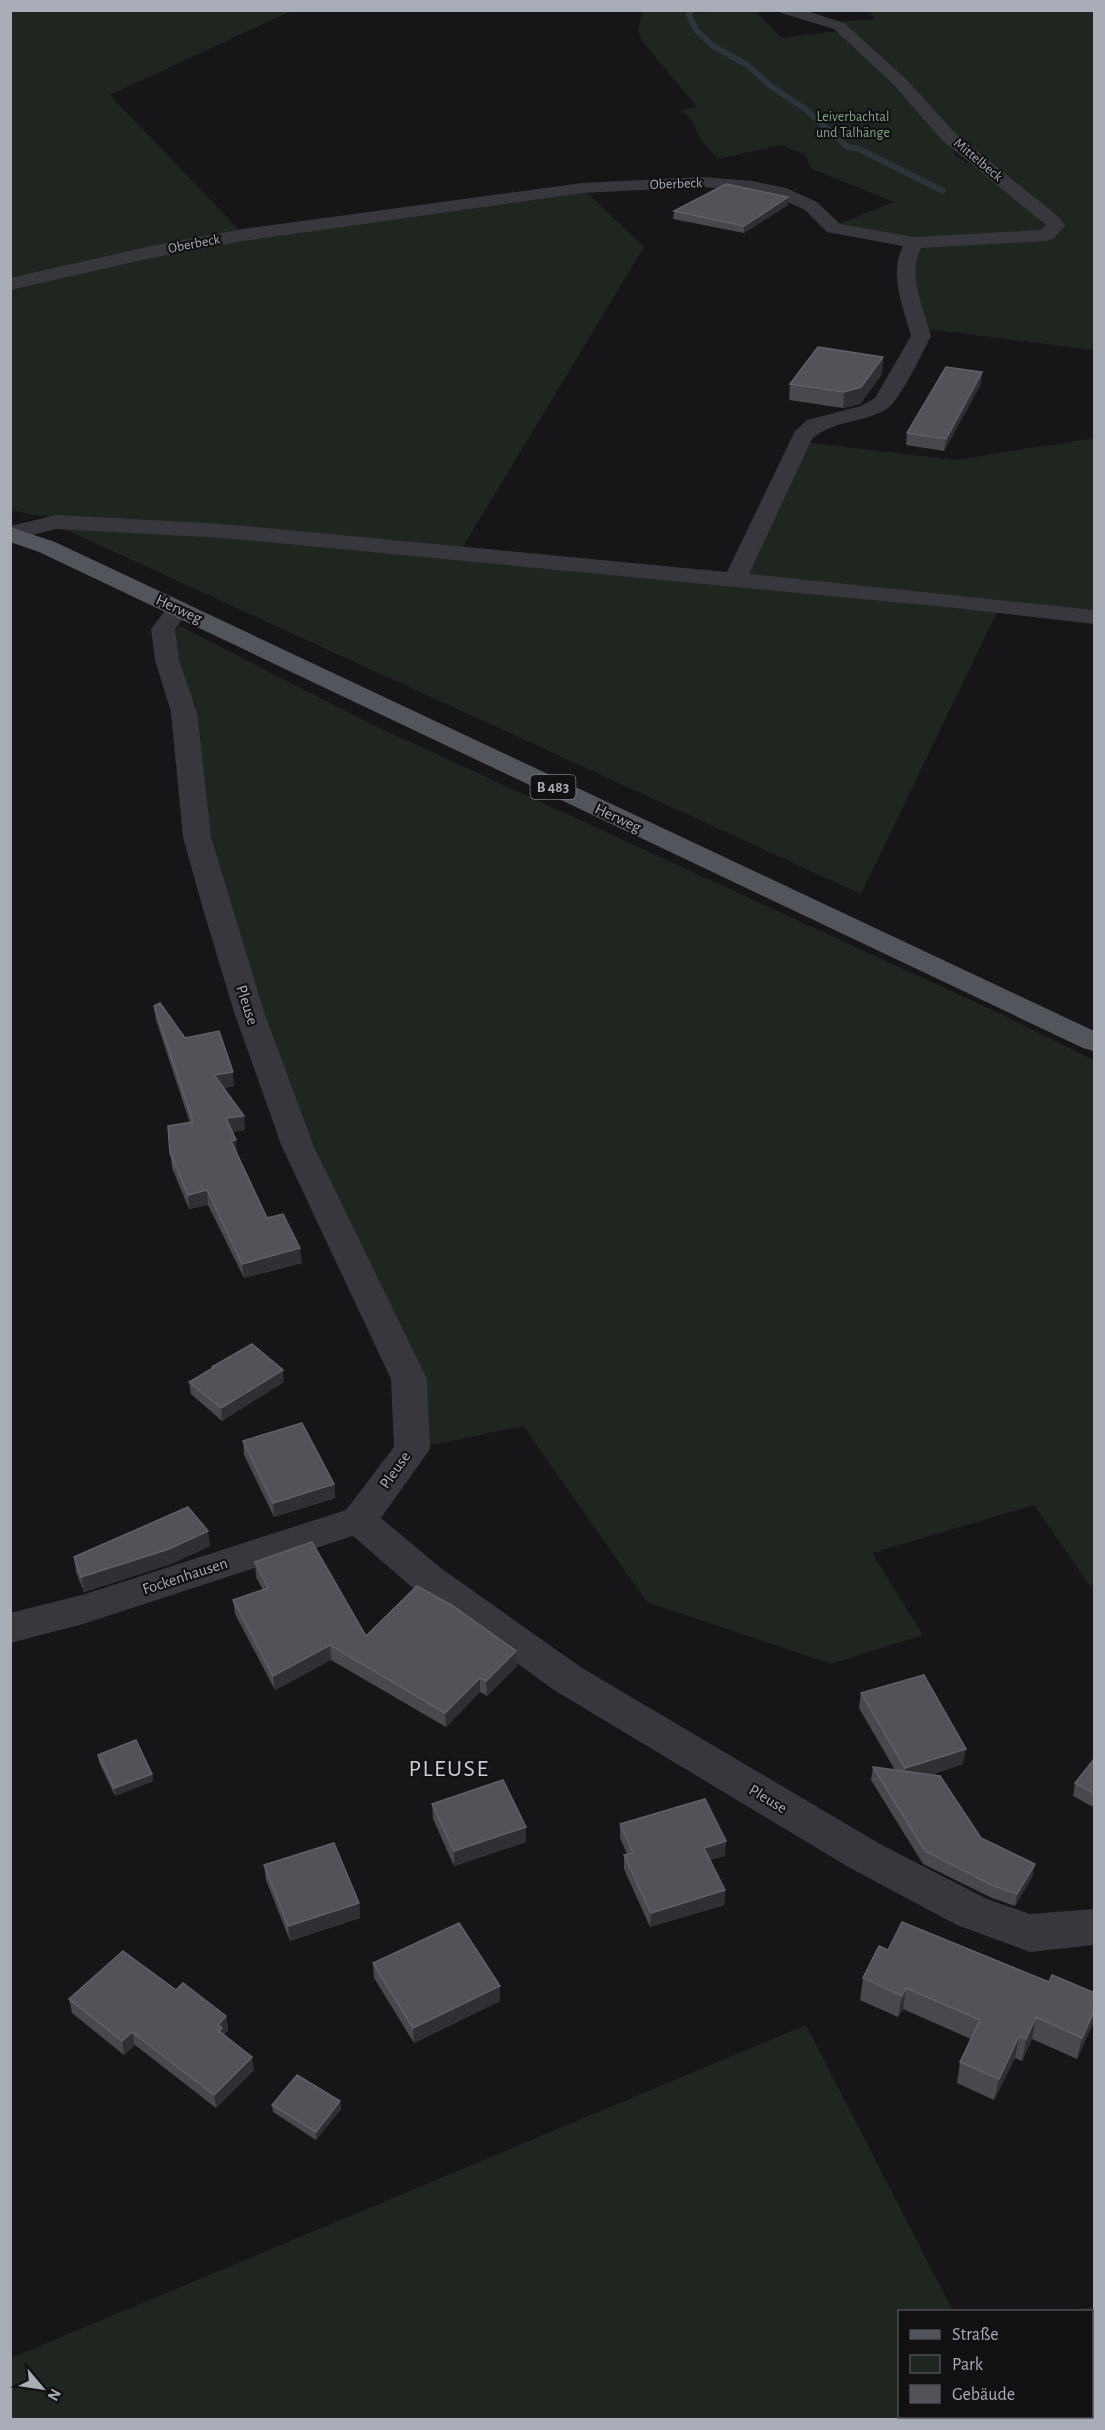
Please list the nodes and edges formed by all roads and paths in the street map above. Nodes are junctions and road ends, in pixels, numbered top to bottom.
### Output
1 (786, 10) edge
2 (914, 243) junction
3 (10, 284) edge
4 (10, 533) edge
5 (734, 581) junction
6 (179, 608) junction
7 (1095, 617) edge
8 (1095, 1042) edge
9 (359, 1520) junction
10 (10, 1628) edge
11 (1095, 1927) edge

1 - 2 street, Mittelbeck
2 - 3 street, Oberbeck
2 - 5 street
4 - 5 street
4 - 6 main road, Herweg / B 483
5 - 7 street
6 - 8 main road, Herweg / B 483
6 - 9 street, Pleuse
9 - 10 street, Fockenhausen
9 - 11 street, Pleuse

